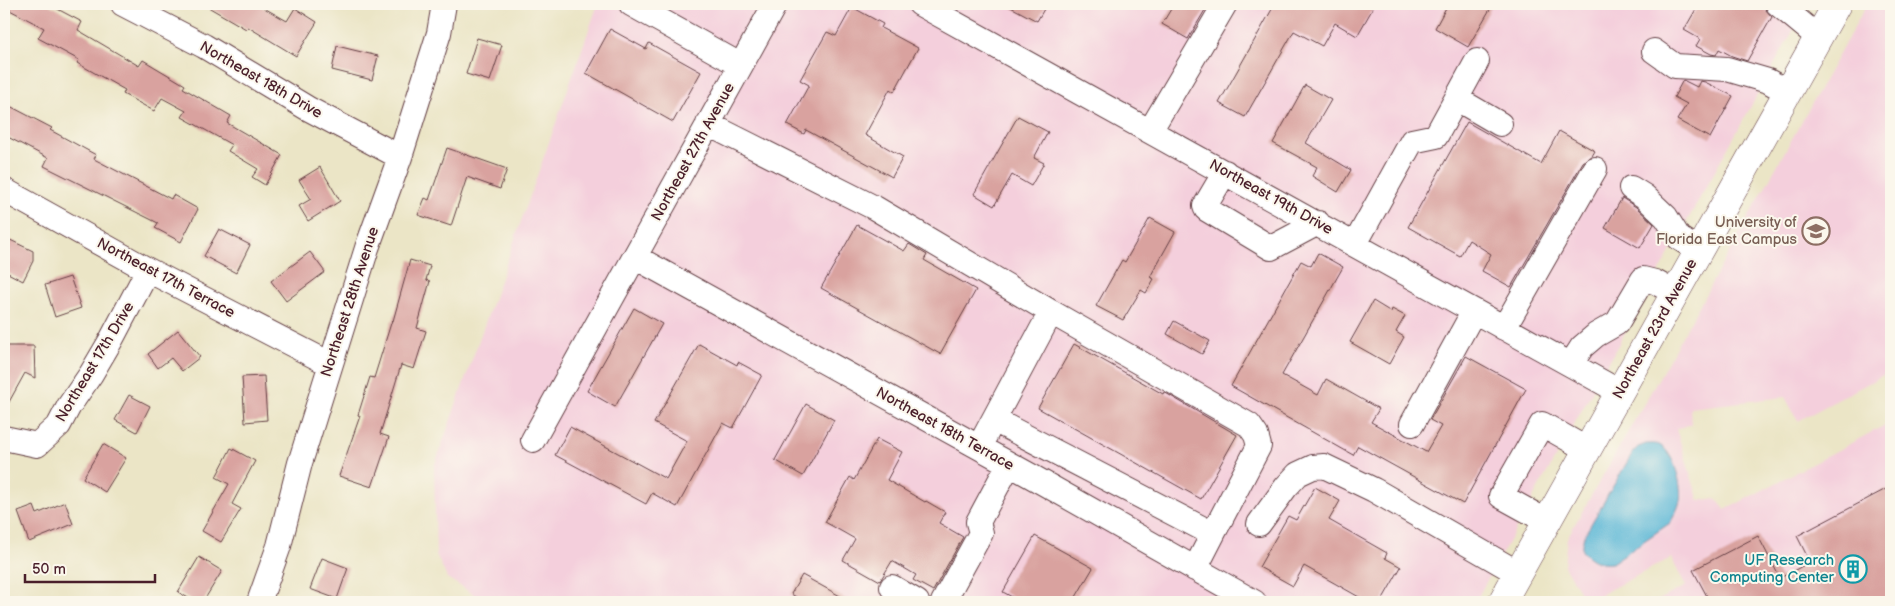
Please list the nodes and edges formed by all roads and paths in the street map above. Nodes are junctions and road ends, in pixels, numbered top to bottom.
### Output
1 (123, 4) edge
2 (444, 4) edge
3 (631, 4) edge
4 (776, 4) edge
5 (920, 4) edge
6 (1225, 4) edge
7 (1778, 4) edge
8 (1837, 4) edge
9 (1818, 37) junction
10 (1654, 51) dead end
11 (1477, 61) dead end
12 (740, 65) junction
13 (1788, 92) junction
14 (1457, 99) junction
15 (708, 124) junction
16 (1500, 124) dead end
17 (1150, 131) junction
18 (400, 157) junction
19 (1595, 169) dead end
20 (1225, 172) junction
21 (1631, 188) dead end
22 (4, 190) edge
23 (1318, 223) junction
24 (1355, 244) junction
25 (1699, 251) junction
26 (636, 257) junction
27 (148, 270) junction
28 (1675, 293) junction
29 (1474, 311) junction
30 (1051, 312) junction
31 (1504, 328) junction
32 (330, 364) junction
33 (1571, 364) junction
34 (1620, 392) junction
35 (994, 420) junction
36 (1412, 424) dead end
37 (4, 438) edge
38 (533, 440) dead end
39 (979, 447) junction
40 (1588, 450) junction
41 (1009, 464) junction
42 (1548, 522) junction
43 (1259, 524) dead end
44 (1213, 534) junction
45 (1195, 569) junction
46 (1518, 574) junction
47 (892, 587) dead end
48 (259, 602) edge
49 (917, 602) edge
50 (943, 602) edge
51 (1254, 602) edge
52 (1502, 602) edge

1 - 18 street, Northeast 18th Drive
2 - 18 street, Northeast 28th Avenue
3 - 12 street
4 - 12 street, Northeast 27th Avenue
5 - 17 street, Northeast 19th Drive
6 - 17 street
7 - 9 street
8 - 9 main road, Northeast 23rd Avenue
9 - 13 main road, Northeast 23rd Avenue
10 - 13 street
11 - 14 street
12 - 15 street, Northeast 27th Avenue
13 - 25 main road, Northeast 23rd Avenue
14 - 16 street
14 - 24 street
15 - 26 street, Northeast 27th Avenue
15 - 30 street
17 - 20 street, Northeast 19th Drive
18 - 32 street, Northeast 28th Avenue
19 - 31 street
20 - 23 street, Northeast 19th Drive
20 - 23 street
21 - 25 street
22 - 27 street, Northeast 17th Terrace
23 - 24 street, Northeast 19th Drive
24 - 29 street, Northeast 19th Drive
25 - 28 main road, Northeast 23rd Avenue
26 - 38 street, Northeast 27th Avenue
26 - 39 street, Northeast 18th Terrace
27 - 32 street, Northeast 17th Terrace
27 - 37 street, Northeast 17th Drive
28 - 33 street
28 - 34 main road, Northeast 23rd Avenue
29 - 31 street, Northeast 19th Drive
29 - 36 street
30 - 35 street
30 - 44 street
31 - 33 street, Northeast 19th Drive
32 - 48 street, Northeast 28th Avenue
33 - 34 street, Northeast 19th Drive
34 - 40 main road, Northeast 23rd Avenue
35 - 39 street
35 - 44 street
39 - 41 street, Northeast 18th Terrace
40 - 42 main road, Northeast 23rd Avenue
40 - 42 street
41 - 45 street, Northeast 18th Terrace
41 - 50 street
42 - 46 main road, Northeast 23rd Avenue
43 - 46 street
44 - 45 street
45 - 51 street, Northeast 18th Terrace
46 - 52 main road, Northeast 23rd Avenue
47 - 49 street

